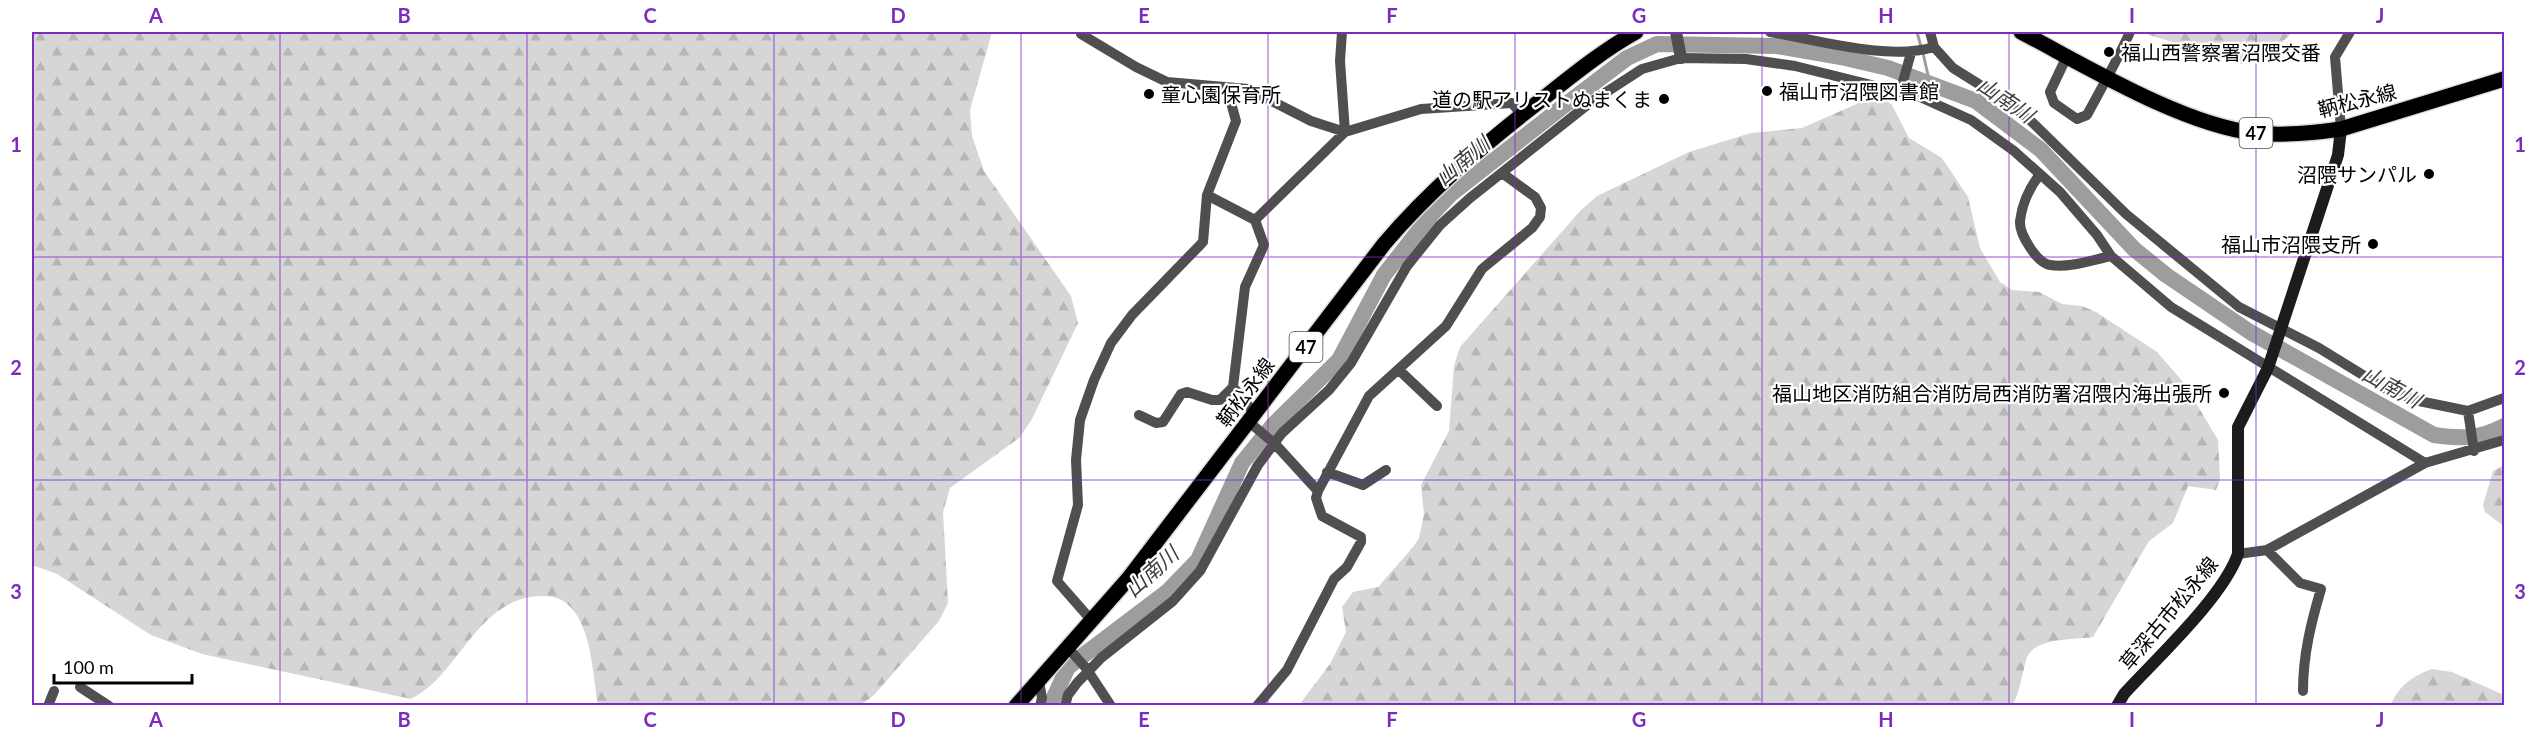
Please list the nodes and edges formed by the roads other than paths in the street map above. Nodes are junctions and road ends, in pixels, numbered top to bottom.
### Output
1 (1342, 32) edge
2 (1636, 32) edge
3 (1676, 32) edge
4 (1770, 32) edge
5 (1930, 32) edge
6 (2021, 32) edge
7 (2130, 32) edge
8 (2350, 32) edge
9 (1082, 34) dead end
10 (1920, 52) junction
11 (1680, 56) junction
12 (2067, 56) junction
13 (2110, 77) junction
14 (2505, 79) edge
15 (1227, 88) junction
16 (1901, 88) junction
17 (1522, 115) junction
18 (2341, 129) junction
19 (1345, 132) junction
20 (1502, 173) junction
21 (2040, 174) junction
22 (1208, 195) junction
23 (1255, 220) junction
24 (2111, 256) junction
25 (2280, 332) junction
26 (2269, 365) junction
27 (1399, 370) junction
28 (1233, 387) junction
29 (2505, 398) edge
30 (1437, 406) dead end
31 (1139, 415) dead end
32 (2468, 416) junction
33 (1254, 422) junction
34 (2505, 440) edge
35 (1272, 442) junction
36 (2474, 448) junction
37 (2425, 463) junction
38 (1386, 470) dead end
39 (1327, 472) junction
40 (1318, 491) junction
41 (2267, 550) junction
42 (2238, 554) junction
43 (1092, 621) junction
44 (1071, 651) junction
45 (1088, 670) junction
46 (1039, 681) junction
47 (80, 687) dead end
48 (54, 691) dead end
49 (2303, 691) dead end
50 (48, 705) edge
51 (109, 705) edge
52 (1016, 705) edge
53 (1040, 705) edge
54 (1065, 705) edge
55 (1111, 705) edge
56 (1257, 705) edge
57 (2117, 705) edge

1 - 19 street
2 - 17 main road, 鞆松永線 / 47
3 - 11 street
4 - 10 street
5 - 10 street
6 - 12 main road, 鞆松永線 / 47
7 - 13 street
8 - 18 street
9 - 15 street
10 - 16 street
10 - 25 street
11 - 16 street
11 - 20 street
12 - 13 main road, 鞆松永線 / 47
12 - 13 street
13 - 18 main road, 鞆松永線 / 47
14 - 18 main road, 鞆松永線 / 47
15 - 19 street
15 - 22 street
16 - 21 street
17 - 19 street
17 - 33 main road, 鞆松永線 / 47
18 - 25 main road, 草深古市松永線
19 - 23 street
20 - 27 street
20 - 35 street
21 - 24 street
21 - 24 street
22 - 23 street
22 - 43 street
23 - 28 street
24 - 26 street
25 - 26 main road, 草深古市松永線
25 - 32 street
26 - 37 street
26 - 42 main road, 草深古市松永線
27 - 30 street
27 - 39 street
28 - 31 street
28 - 33 street
29 - 32 street
32 - 36 street
33 - 35 street
33 - 43 main road, 鞆松永線 / 47
34 - 36 street
35 - 40 street
35 - 45 street
36 - 37 street
37 - 41 street
38 - 39 street
39 - 40 street
40 - 56 street
41 - 42 street
41 - 49 street
42 - 57 main road, 草深古市松永線
43 - 44 main road, 鞆松永線 / 47
44 - 45 street
44 - 46 main road, 鞆松永線 / 47
45 - 54 street
45 - 55 street
46 - 52 main road, 鞆松永線 / 47
46 - 53 street
47 - 51 street
48 - 50 street

